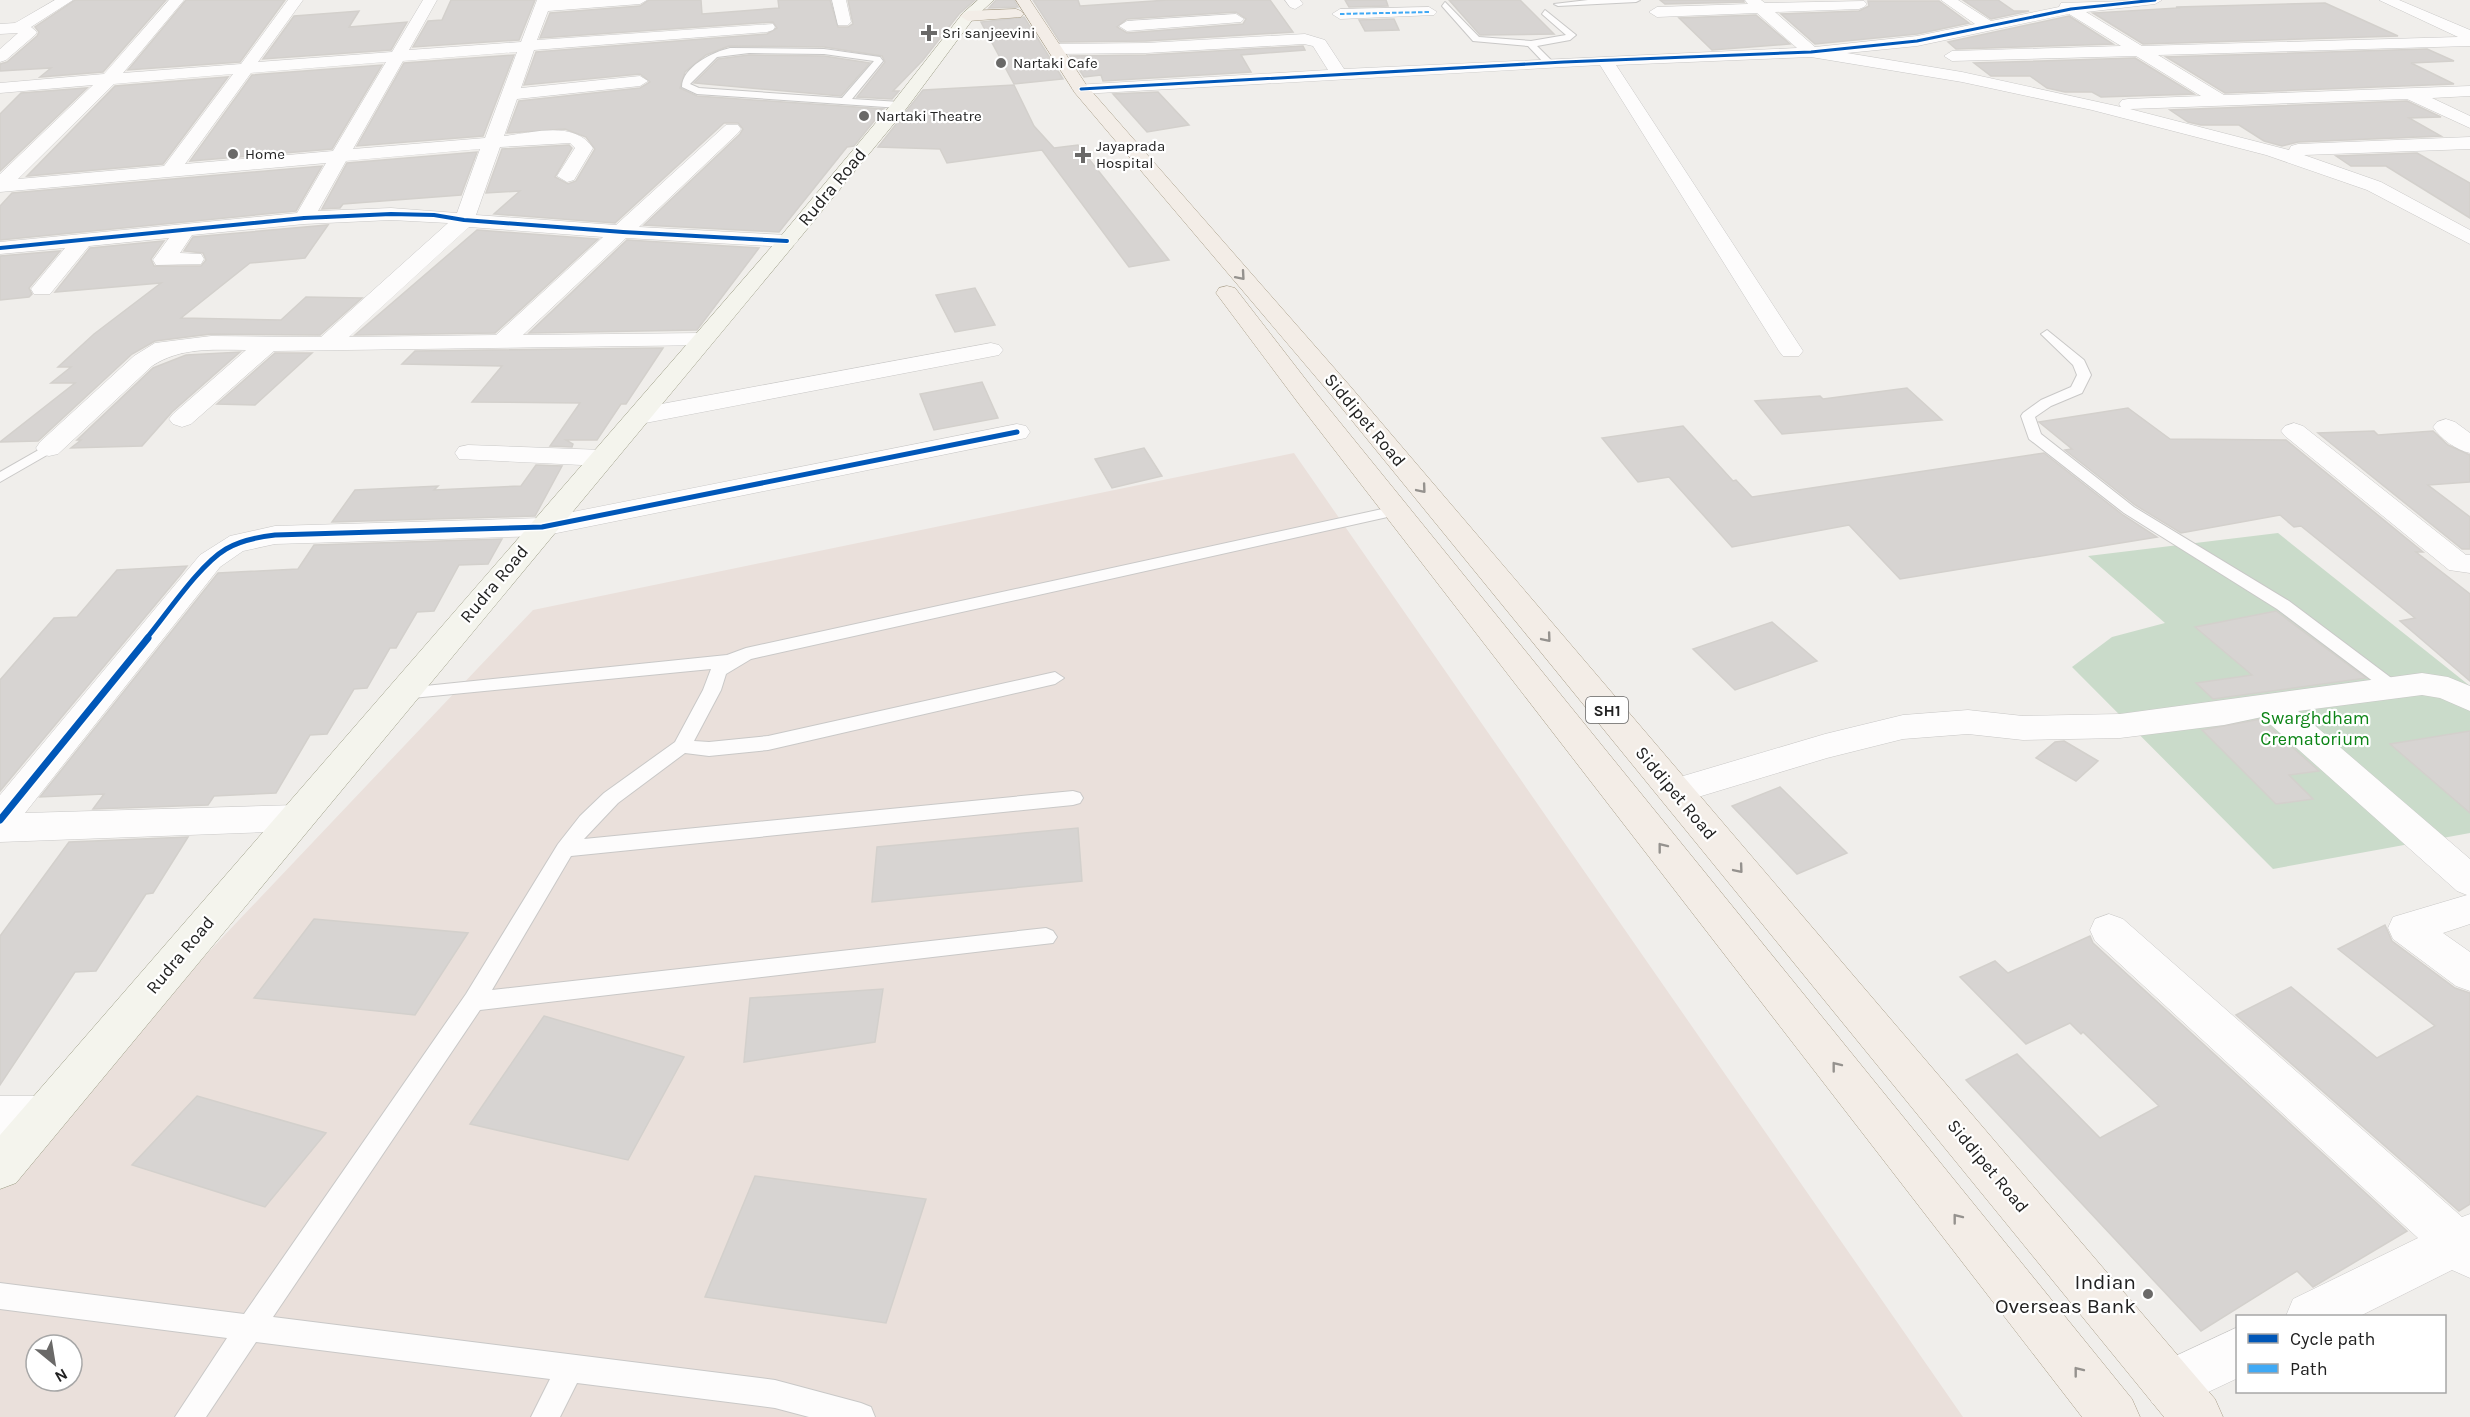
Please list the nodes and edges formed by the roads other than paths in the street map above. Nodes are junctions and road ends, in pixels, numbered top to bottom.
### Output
1 (66, 0) edge
2 (177, 0) edge
3 (296, 0) edge
4 (430, 0) edge
5 (640, 0) edge
6 (839, 0) edge
7 (1636, 0) edge
8 (1643, 0) edge
9 (1948, 0) edge
10 (2056, 0) edge
11 (2155, 0) edge
12 (2386, 0) edge
13 (543, 4) edge
14 (1445, 4) dead end
15 (1558, 4) dead end
16 (1756, 4) edge
17 (1859, 4) dead end
18 (1016, 5) edge
19 (977, 8) edge
20 (1175, 8) dead end
21 (1425, 9) dead end
22 (2071, 9) junction
23 (1545, 12) dead end
24 (1657, 12) junction
25 (1338, 16) edge
26 (1236, 19) dead end
27 (843, 22) dead end
28 (1192, 22) junction
29 (1988, 26) junction
30 (767, 27) dead end
31 (1112, 27) dead end
32 (1671, 27) dead end
33 (19, 28) junction
34 (0, 29) edge
35 (2470, 36) edge
36 (1055, 37) junction
37 (1314, 40) junction
38 (2470, 41) edge
39 (1686, 42) dead end
40 (1531, 44) junction
41 (528, 46) junction
42 (2142, 51) junction
43 (1812, 52) junction
44 (398, 56) junction
45 (1952, 56) dead end
46 (0, 57) edge
47 (1701, 57) junction
48 (1605, 60) junction
49 (1549, 63) junction
50 (246, 69) junction
51 (1339, 75) junction
52 (109, 79) junction
53 (640, 81) dead end
54 (0, 88) edge
55 (1081, 89) junction
56 (2470, 91) edge
57 (2409, 93) junction
58 (511, 94) junction
59 (2220, 100) junction
60 (844, 101) junction
61 (900, 105) junction
62 (2093, 105) junction
63 (2470, 123) edge
64 (732, 129) dead end
65 (494, 143) junction
66 (2470, 143) edge
67 (2273, 151) junction
68 (340, 156) junction
69 (169, 172) junction
70 (567, 176) dead end
71 (0, 185) edge
72 (304, 218) junction
73 (464, 220) junction
74 (186, 229) junction
75 (623, 232) junction
76 (84, 238) junction
77 (2470, 238) edge
78 (787, 241) junction
79 (0, 248) edge
80 (193, 259) dead end
81 (42, 289) dead end
82 (2047, 334) dead end
83 (702, 340) junction
84 (502, 342) junction
85 (327, 344) junction
86 (265, 346) junction
87 (991, 350) dead end
88 (1791, 351) dead end
89 (640, 416) junction
90 (182, 420) dead end
91 (2446, 427) dead end
92 (2294, 431) dead end
93 (1017, 432) dead end
94 (2470, 445) edge
95 (49, 448) joint
96 (468, 453) dead end
97 (603, 458) junction
98 (0, 478) edge
99 (1396, 511) junction
100 (542, 527) junction
101 (2466, 567) edge
102 (730, 661) junction
103 (1055, 678) dead end
104 (2392, 687) junction
105 (402, 693) junction
106 (2470, 700) edge
107 (2268, 704) junction
108 (682, 746) junction
109 (1675, 791) junction
110 (1073, 798) dead end
111 (296, 818) junction
112 (0, 820) edge
113 (0, 828) edge
114 (565, 849) junction
115 (2470, 881) edge
116 (2470, 909) edge
117 (2109, 930) dead end
118 (1046, 937) dead end
119 (2470, 974) edge
120 (474, 1001) junction
121 (0, 1116) edge
122 (44, 1116) junction
123 (0, 1168) edge
124 (2466, 1245) edge
125 (0, 1296) edge
126 (2314, 1315) edge
127 (250, 1328) junction
128 (2236, 1354) edge
129 (570, 1368) junction
130 (2184, 1401) edge
131 (189, 1417) edge
132 (545, 1417) edge
133 (861, 1417) edge
134 (2114, 1417) edge

1 - 33 street
2 - 52 street
3 - 50 street
4 - 44 street
5 - 13 street
6 - 27 street
7 - 15 lane
8 - 24 street
9 - 29 street
10 - 22 street
11 - 22 street
12 - 35 street
13 - 41 street
14 - 40 lane
16 - 17 street
16 - 24 street
16 - 43 street
18 - 19 main road
18 - 36 main road, Siddipet Road / SH1
18 - 99 main road, Siddipet Road / SH1
19 - 61 main road, Rudra Road
20 - 28 street
21 - 25 street
22 - 29 street
22 - 42 street
23 - 40 lane
24 - 32 street
25 - 37 street
26 - 28 street
28 - 31 street
29 - 43 street
30 - 41 street
33 - 34 street
33 - 46 street
36 - 37 street
36 - 55 main road, Siddipet Road / SH1
37 - 51 street
38 - 42 street
39 - 47 street
40 - 49 lane
41 - 44 street
41 - 58 street
42 - 45 street
42 - 59 street
43 - 47 street
43 - 62 street
44 - 50 street
44 - 68 street
47 - 48 street
48 - 49 street
48 - 88 street
49 - 51 street
50 - 52 street
50 - 69 street
51 - 55 street
52 - 54 street
52 - 71 street
53 - 58 street
55 -> 109 main road, Siddipet Road / SH1
56 - 57 street
57 - 59 street
57 - 63 street
58 - 65 street
59 - 62 street
60 - 60 lane
60 - 61 lane
61 - 78 main road, Rudra Road
62 - 67 street
64 - 75 street
65 - 68 street
65 - 70 street
65 - 73 street
66 - 67 street
67 - 77 street
68 - 69 street
68 - 72 street
69 - 71 street
72 - 73 street
72 - 74 street
73 - 75 street
73 - 85 street
74 - 76 street
74 - 80 street
75 - 78 street
75 - 84 street
76 - 79 street
76 - 81 street
78 - 83 main road, Rudra Road
82 - 104 lane
83 - 84 street
83 - 89 main road, Rudra Road
84 - 85 street
85 - 86 street
86 - 90 street
86 - 95 street
87 - 89 street
89 - 97 main road, Rudra Road
91 - 94 street
92 - 101 street
93 - 100 street
95 - 98 lane
96 - 97 street
97 - 100 main road, Rudra Road
99 - 102 lane
134 -> 99 main road, Siddipet Road / SH1
100 - 105 main road, Rudra Road
100 - 112 street
102 - 105 lane
102 - 108 lane
103 - 108 lane
104 - 106 street
104 - 107 street
105 - 111 main road, Rudra Road
107 - 109 street
107 - 115 street
108 - 114 lane
109 -> 130 main road, Siddipet Road / SH1
110 - 114 lane
111 - 113 street
111 - 122 main road, Rudra Road
114 - 120 lane
116 - 119 street
117 - 124 street
118 - 120 lane
120 - 127 lane
121 - 122 street
122 - 123 main road, Rudra Road
124 - 126 street
125 - 127 lane
127 - 129 lane
127 - 131 lane
128 - 130 street
129 - 132 lane
129 - 133 lane

